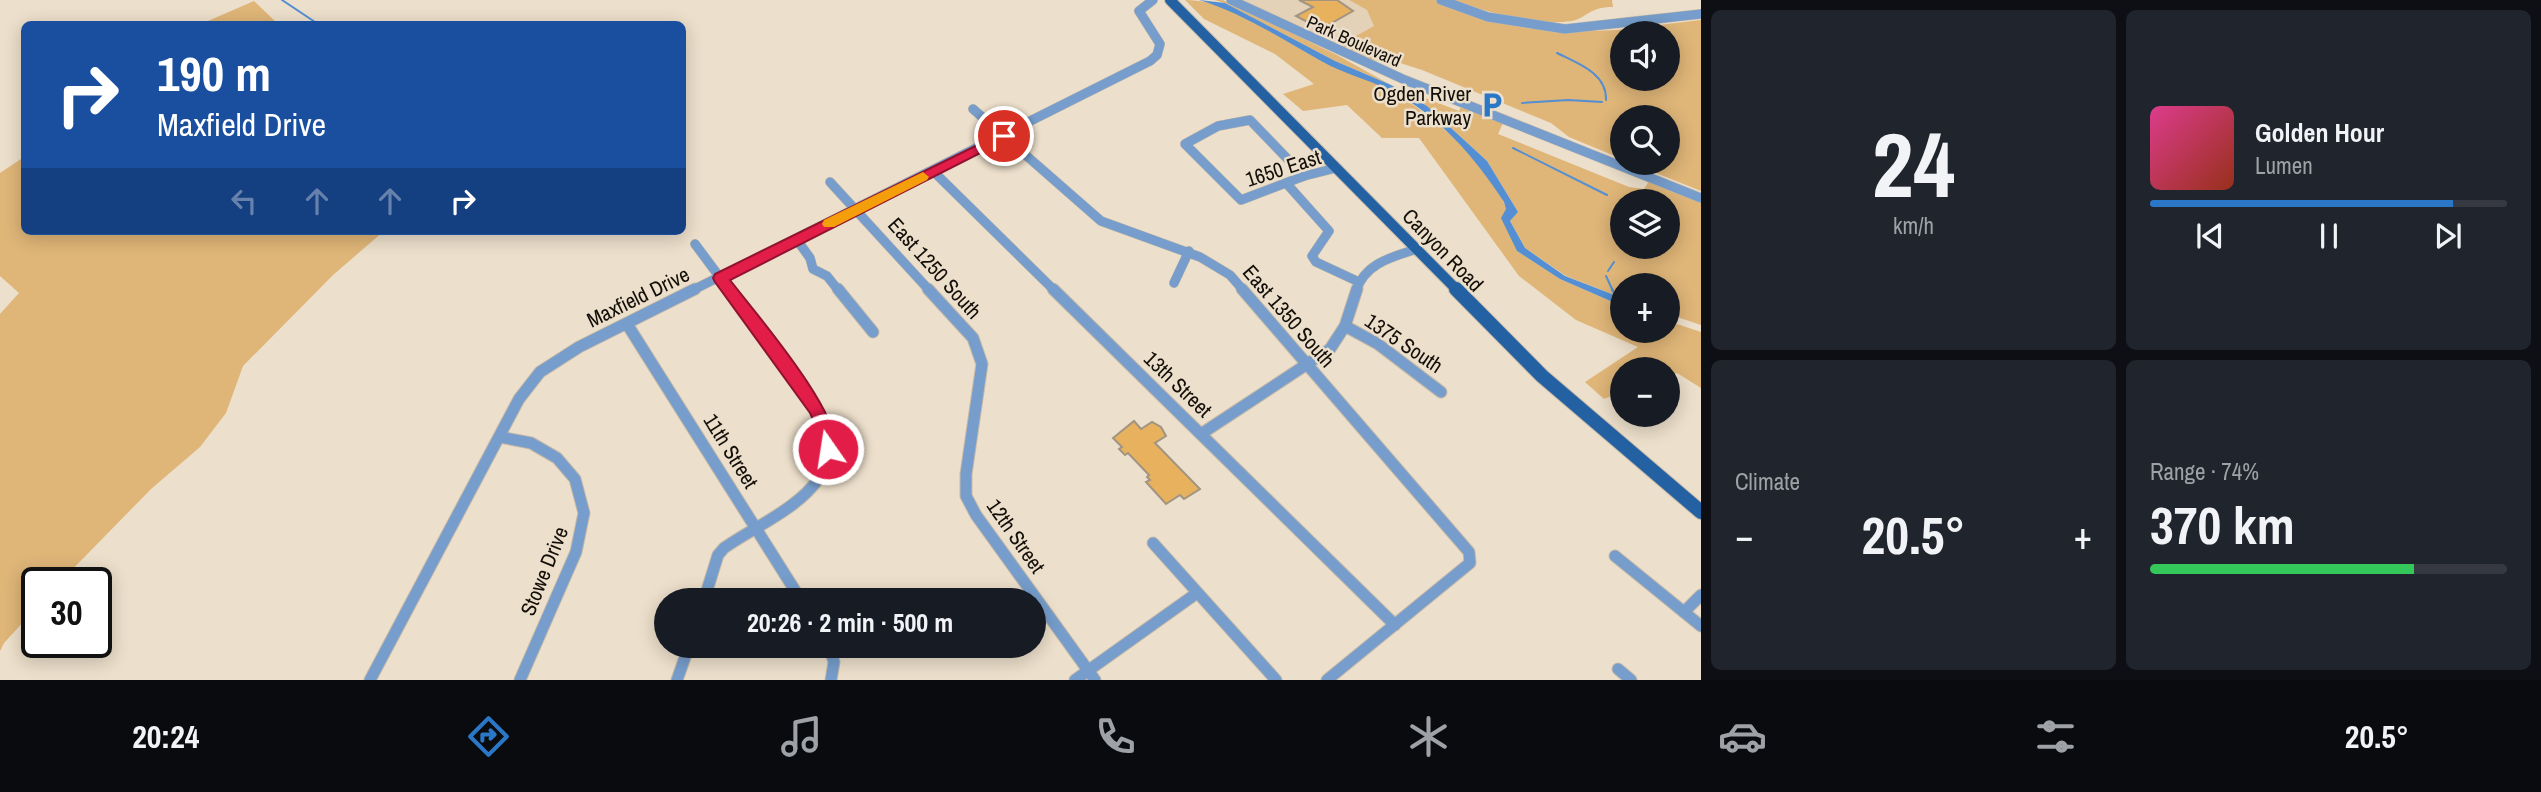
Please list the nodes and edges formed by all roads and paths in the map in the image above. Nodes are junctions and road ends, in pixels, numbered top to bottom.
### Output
1 (1153, 0) edge
2 (1170, 0) edge
3 (1231, 0) edge
4 (1441, 0) edge
5 (1701, 14) edge
6 (973, 109) dead end
7 (1004, 136) junction
8 (1336, 168) junction
9 (933, 172) junction
10 (1304, 177) junction
11 (830, 182) dead end
12 (1287, 184) junction
13 (1701, 198) edge
14 (857, 210) junction
15 (797, 240) junction
16 (695, 244) dead end
17 (1416, 249) junction
18 (1189, 251) junction
19 (720, 278) junction
20 (1359, 282) junction
21 (1174, 283) dead end
22 (626, 324) junction
23 (1345, 326) junction
24 (873, 332) dead end
25 (980, 352) joint
26 (1306, 365) junction
27 (1441, 392) dead end
28 (1201, 434) junction
29 (500, 438) junction
30 (1701, 512) edge
31 (755, 528) junction
32 (1153, 543) dead end
33 (1615, 556) dead end
34 (708, 588) edge
35 (793, 588) edge
36 (1197, 593) junction
37 (1701, 596) edge
38 (1684, 612) junction
39 (1395, 625) junction
40 (1701, 626) edge
41 (685, 658) edge
42 (833, 658) edge
43 (1618, 669) dead end
44 (1092, 675) edge
45 (370, 680) edge
46 (520, 680) edge
47 (677, 680) edge
48 (831, 680) edge
49 (1075, 680) edge
50 (1276, 680) edge
51 (1327, 680) edge
52 (1631, 680) edge

1 - 7 street, Maxfield Drive
2 - 8 main road, Canyon Road
3 - 13 street, Park Boulevard
4 - 5 street
6 - 7 street, East 1350 South
7 - 9 street, Maxfield Drive
7 - 18 street, East 1350 South
8 - 10 street, 1650 East
8 - 17 main road, Canyon Road
9 - 14 street, Maxfield Drive
9 - 28 street, 13th Street
10 - 12 street, 1650 East
10 - 12 street, 1650 East
11 - 14 street, East 1250 South
12 - 20 street
14 - 15 street, Maxfield Drive
14 - 25 street, East 1250 South
15 - 19 street, Maxfield Drive
15 - 24 street
16 - 19 street
17 - 20 street
17 - 30 main road, Canyon Road
18 - 21 street
18 - 26 street, East 1350 South
19 - 22 street, Maxfield Drive
19 - 31 street
20 - 23 street
22 - 29 street, Maxfield Drive
22 - 31 street, 11th Street
23 - 26 street
23 - 27 street, 1375 South
25 - 44 street, 12th Street
26 - 28 street
26 - 39 street, East 1350 South
28 - 39 street, 13th Street
29 - 45 street, Maxfield Drive
29 - 46 street, Stowe Drive
31 - 34 street
31 - 35 street, 11th Street
32 - 36 street
33 - 38 street
36 - 44 street
36 - 50 street
37 - 38 street
38 - 40 street
39 - 51 street
41 - 47 street
42 - 48 street
43 - 52 street
44 - 49 street

